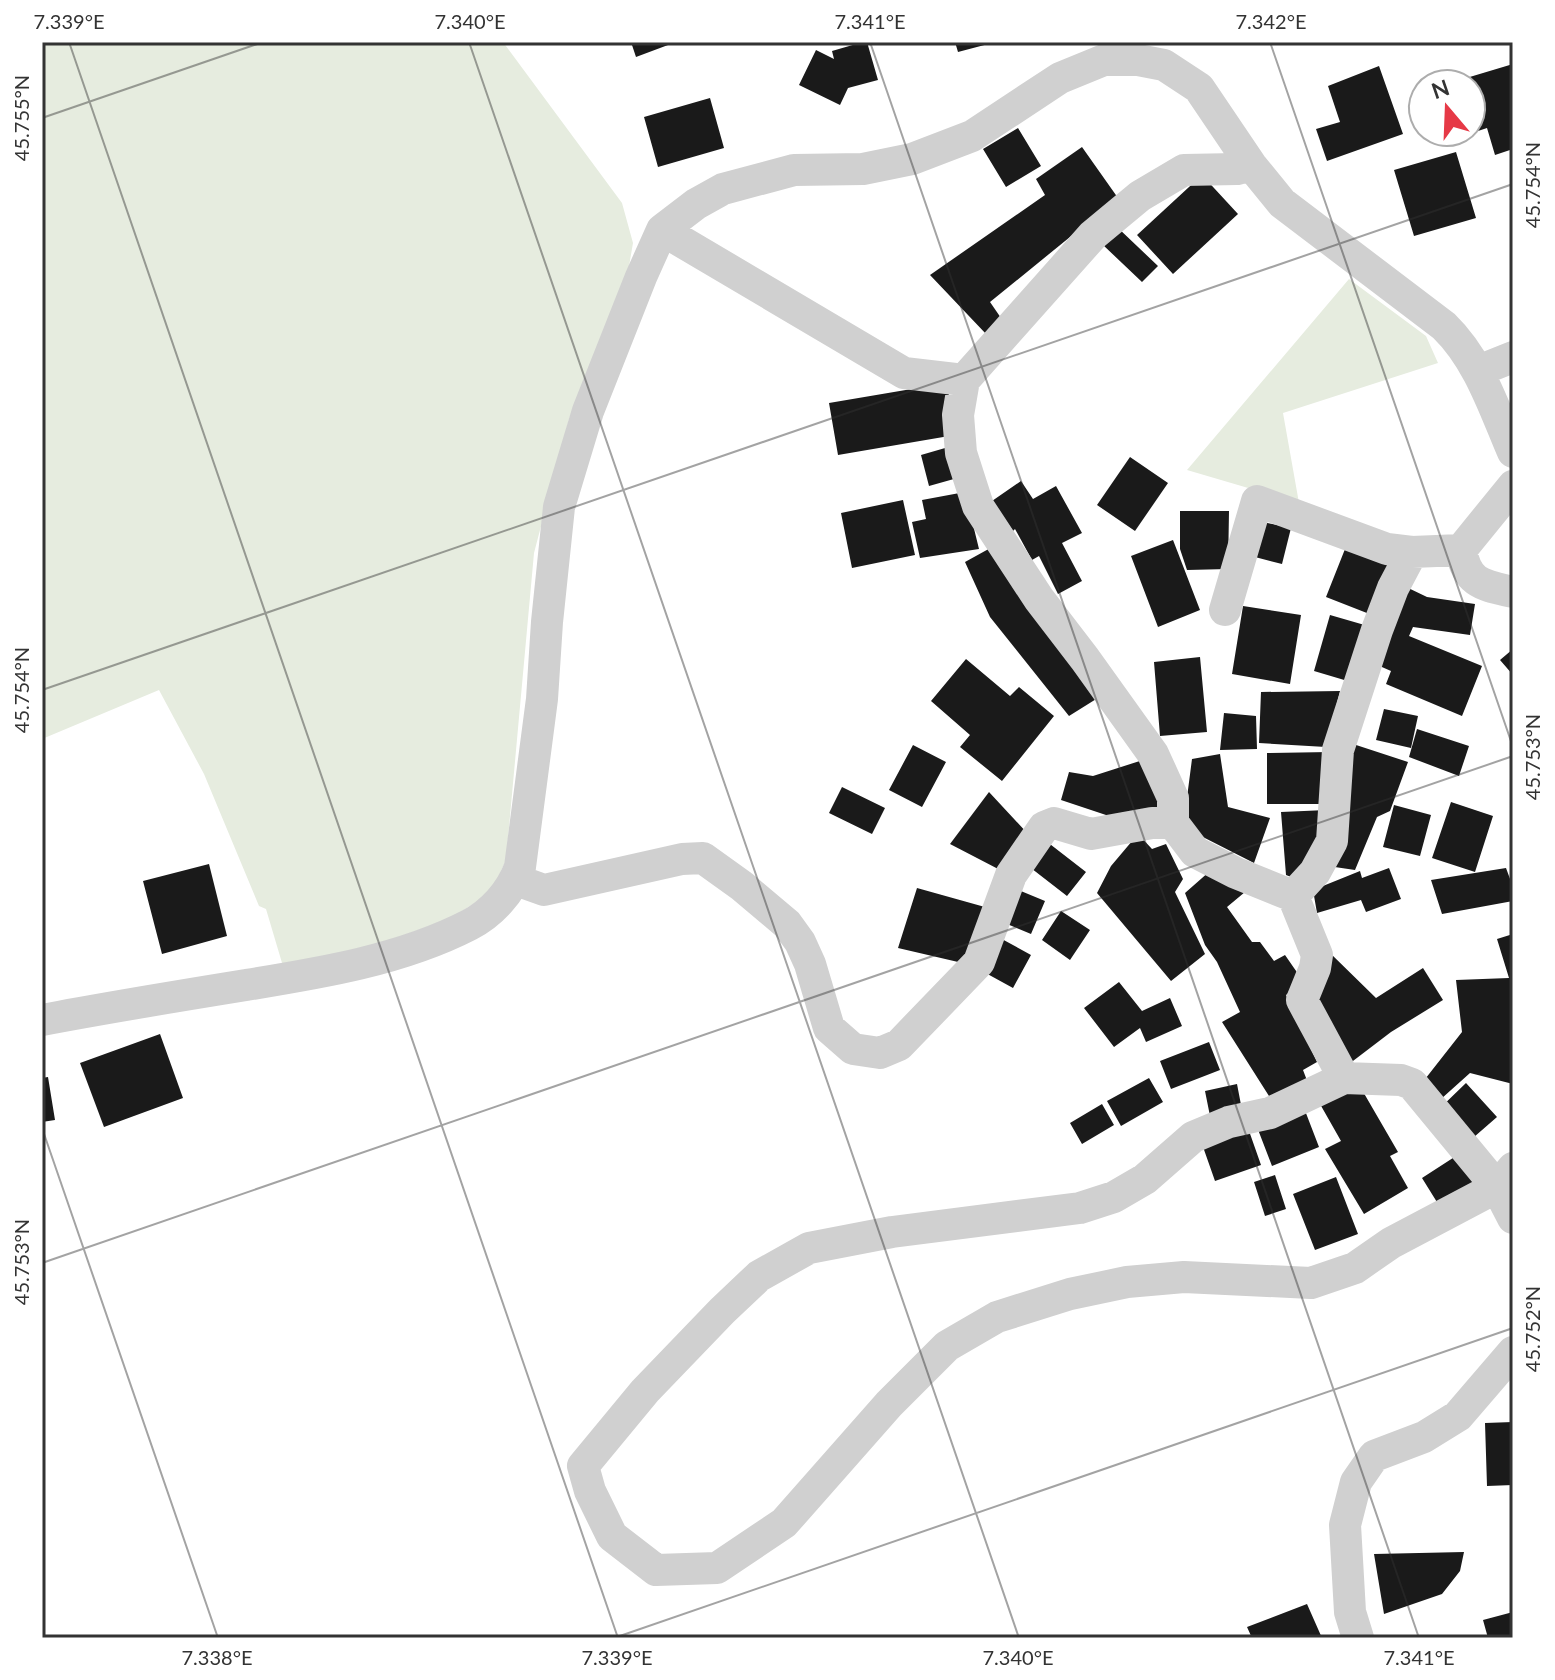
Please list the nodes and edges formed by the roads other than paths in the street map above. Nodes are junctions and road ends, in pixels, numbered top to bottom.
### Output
1 (1251, 165) junction
2 (662, 230) junction
3 (1513, 357) edge
4 (1478, 371) junction
5 (964, 380) junction
6 (1513, 452) edge
7 (1513, 486) edge
8 (1461, 550) junction
9 (1412, 552) junction
10 (1513, 592) edge
11 (1225, 610) dead end
12 (1173, 823) junction
13 (516, 880) junction
14 (1293, 896) junction
15 (42, 1020) edge
16 (1344, 1078) junction
17 (1505, 1177) edge
18 (1513, 1218) edge
19 (1513, 1352) edge
20 (1358, 1638) edge

1 - 2 street
1 - 4 street
1 - 5 street
2 - 5 street
2 - 13 street
3 - 4 street
4 - 6 street
5 - 12 street
7 - 8 street
8 - 9 street
8 - 10 street
9 - 11 street
9 - 14 street
12 - 13 street
12 - 14 street
13 - 15 street
14 - 16 street
16 - 17 street
16 - 17 street
17 - 18 street
19 - 20 street

